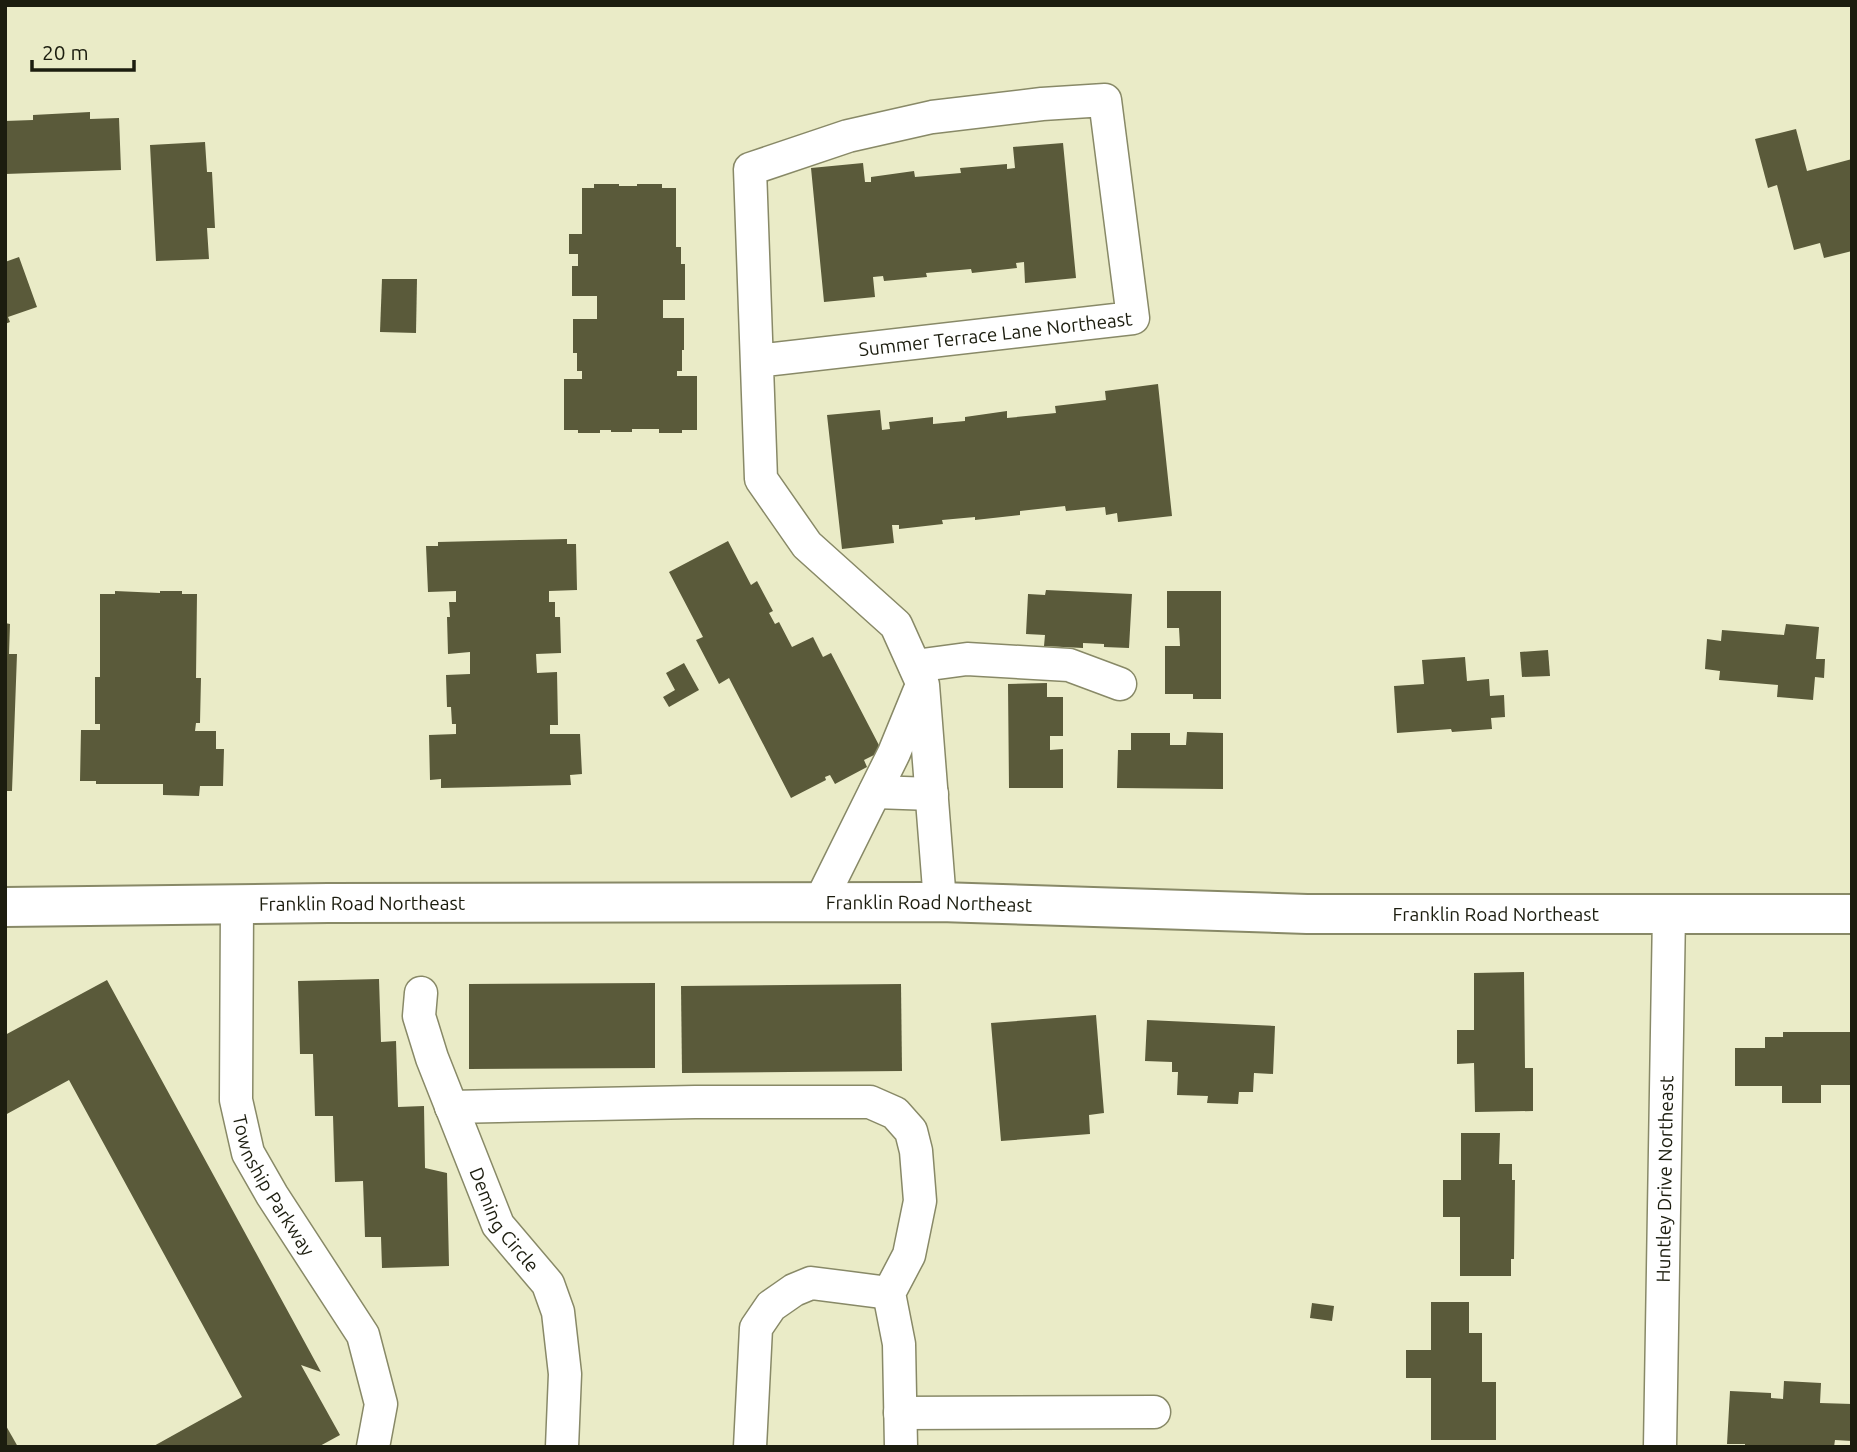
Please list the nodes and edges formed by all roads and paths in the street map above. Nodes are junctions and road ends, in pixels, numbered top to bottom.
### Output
1 (757, 360) junction
2 (919, 675) junction
3 (1120, 684) dead end
4 (875, 792) junction
5 (932, 794) junction
6 (820, 902) junction
7 (940, 902) junction
8 (237, 905) junction
9 (5, 906) edge
10 (1669, 913) junction
11 (1852, 914) edge
12 (421, 993) dead end
13 (451, 1107) junction
14 (889, 1293) junction
15 (1154, 1412) dead end
16 (900, 1413) junction
17 (373, 1447) edge
18 (562, 1447) edge
19 (750, 1447) edge
20 (901, 1447) edge
21 (1660, 1447) edge

1 - 1 street, Summer Terrace Lane Northeast
1 - 2 street, Summer Terrace Lane Northeast
2 - 3 street
2 - 4 street
2 - 5 street, Summer Terrace Lane Northeast
4 - 5 street
4 - 6 street
5 - 7 street, Summer Terrace Lane Northeast
6 - 7 street, Franklin Road Northeast
6 - 8 street, Franklin Road Northeast
7 - 10 street, Franklin Road Northeast
8 - 9 street, Franklin Road Northeast
8 - 17 street, Township Parkway
10 - 11 street, Franklin Road Northeast
10 - 21 street, Huntley Drive Northeast
12 - 13 street, Deming Circle
13 - 14 street
13 - 18 street, Deming Circle
14 - 16 street
14 - 19 street
15 - 16 street
16 - 20 street

